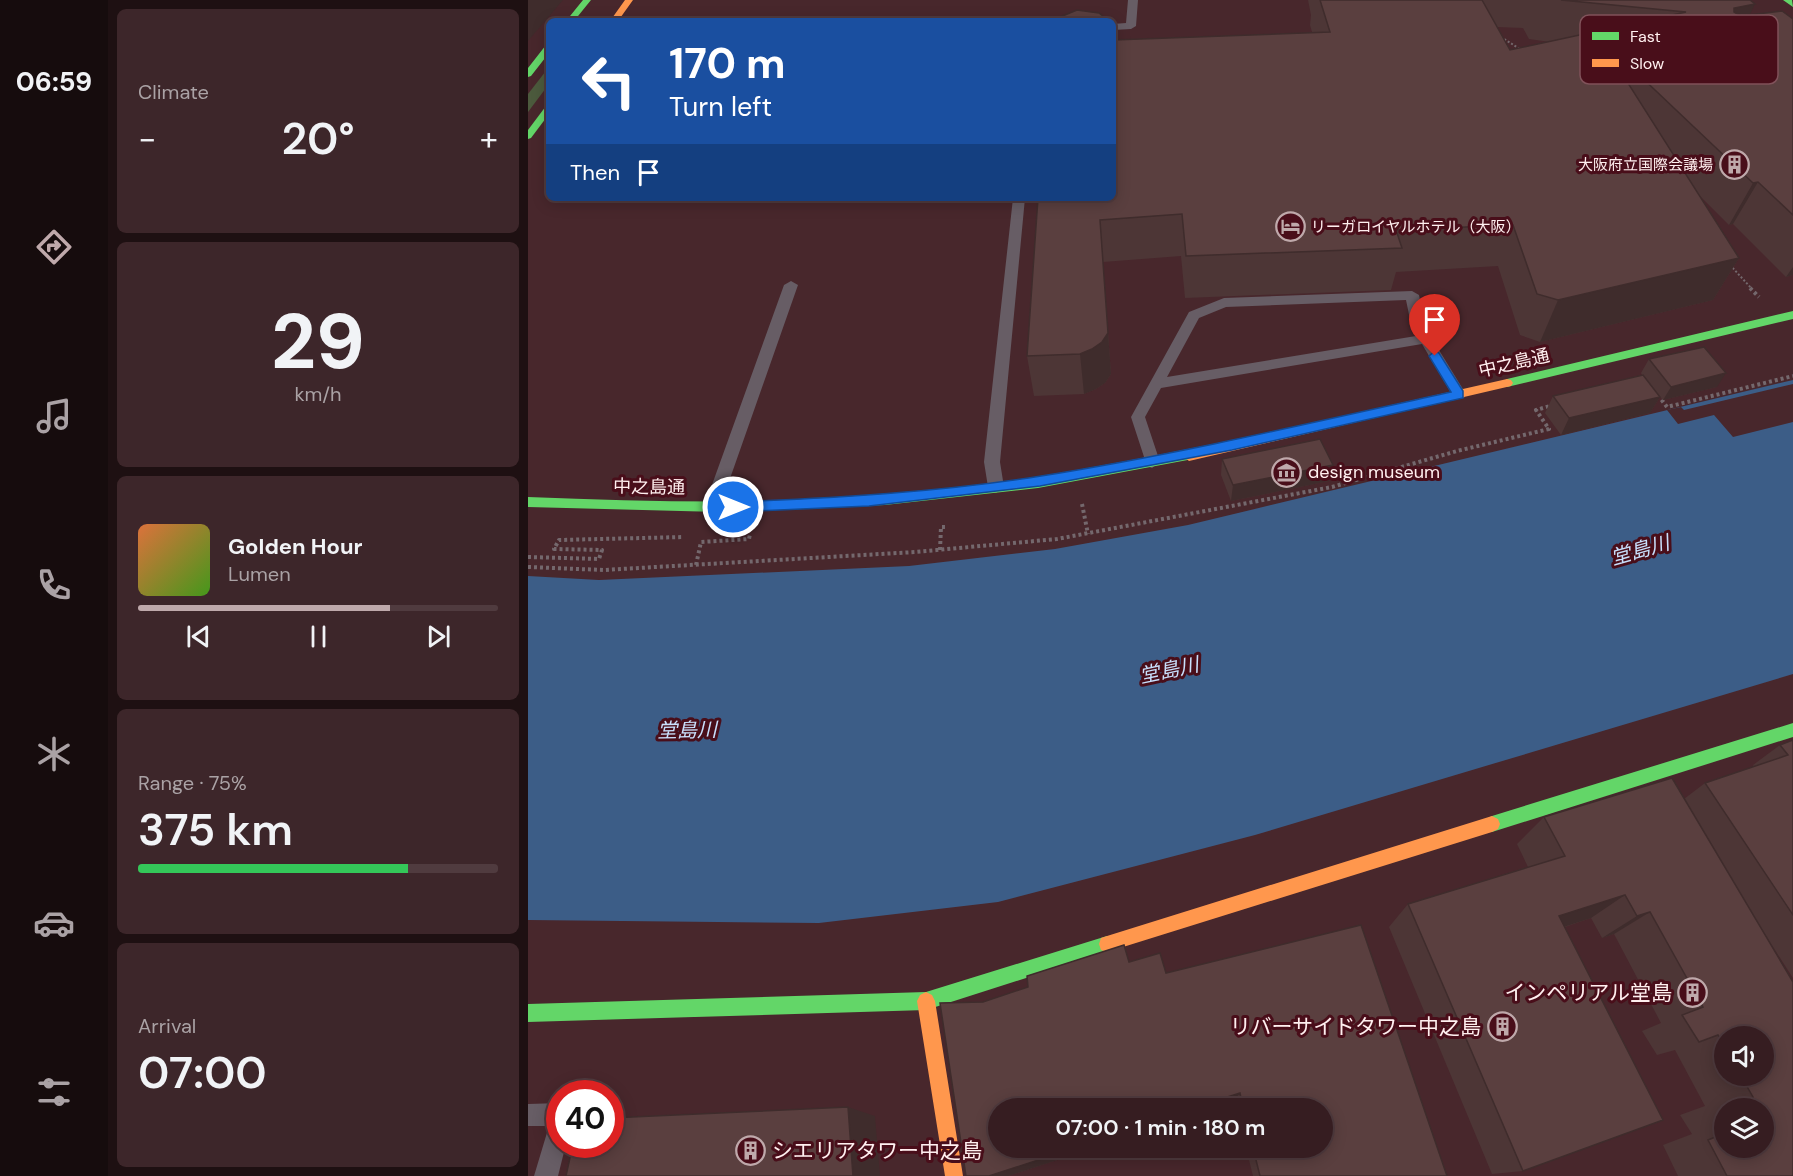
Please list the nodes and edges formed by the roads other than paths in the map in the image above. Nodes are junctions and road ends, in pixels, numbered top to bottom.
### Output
1 (587, 0) edge
2 (629, 0) edge
3 (1133, 0) edge
4 (1787, 0) edge
5 (1793, 5) edge
6 (572, 18) edge
7 (616, 18) edge
8 (1116, 27) edge
9 (546, 51) edge
10 (528, 74) edge
11 (546, 112) edge
12 (528, 136) edge
13 (1019, 201) edge
14 (791, 285) dead end
15 (1793, 315) edge
16 (1422, 334) junction
17 (1158, 379) junction
18 (1459, 394) junction
19 (1152, 462) junction
20 (996, 487) junction
21 (528, 502) edge
22 (712, 507) junction
23 (1793, 730) edge
24 (926, 1001) junction
25 (528, 1013) edge
26 (546, 1114) edge
27 (528, 1115) edge
28 (551, 1158) edge
29 (546, 1176) edge
30 (954, 1176) edge

1 - 6 street
2 - 7 street
3 - 8 lane
4 - 5 street
9 - 10 street
11 - 12 street
13 - 20 lane
14 - 22 lane
15 - 18 street, 中之島通
16 - 17 lane
16 - 17 lane
16 - 18 lane
17 - 19 lane
18 - 19 street, 中之島通
19 - 20 street, 中之島通
20 - 22 street, 中之島通
21 - 22 street, 中之島通
23 - 24 street
24 - 25 street
24 - 30 street
26 - 27 lane
28 - 29 lane

